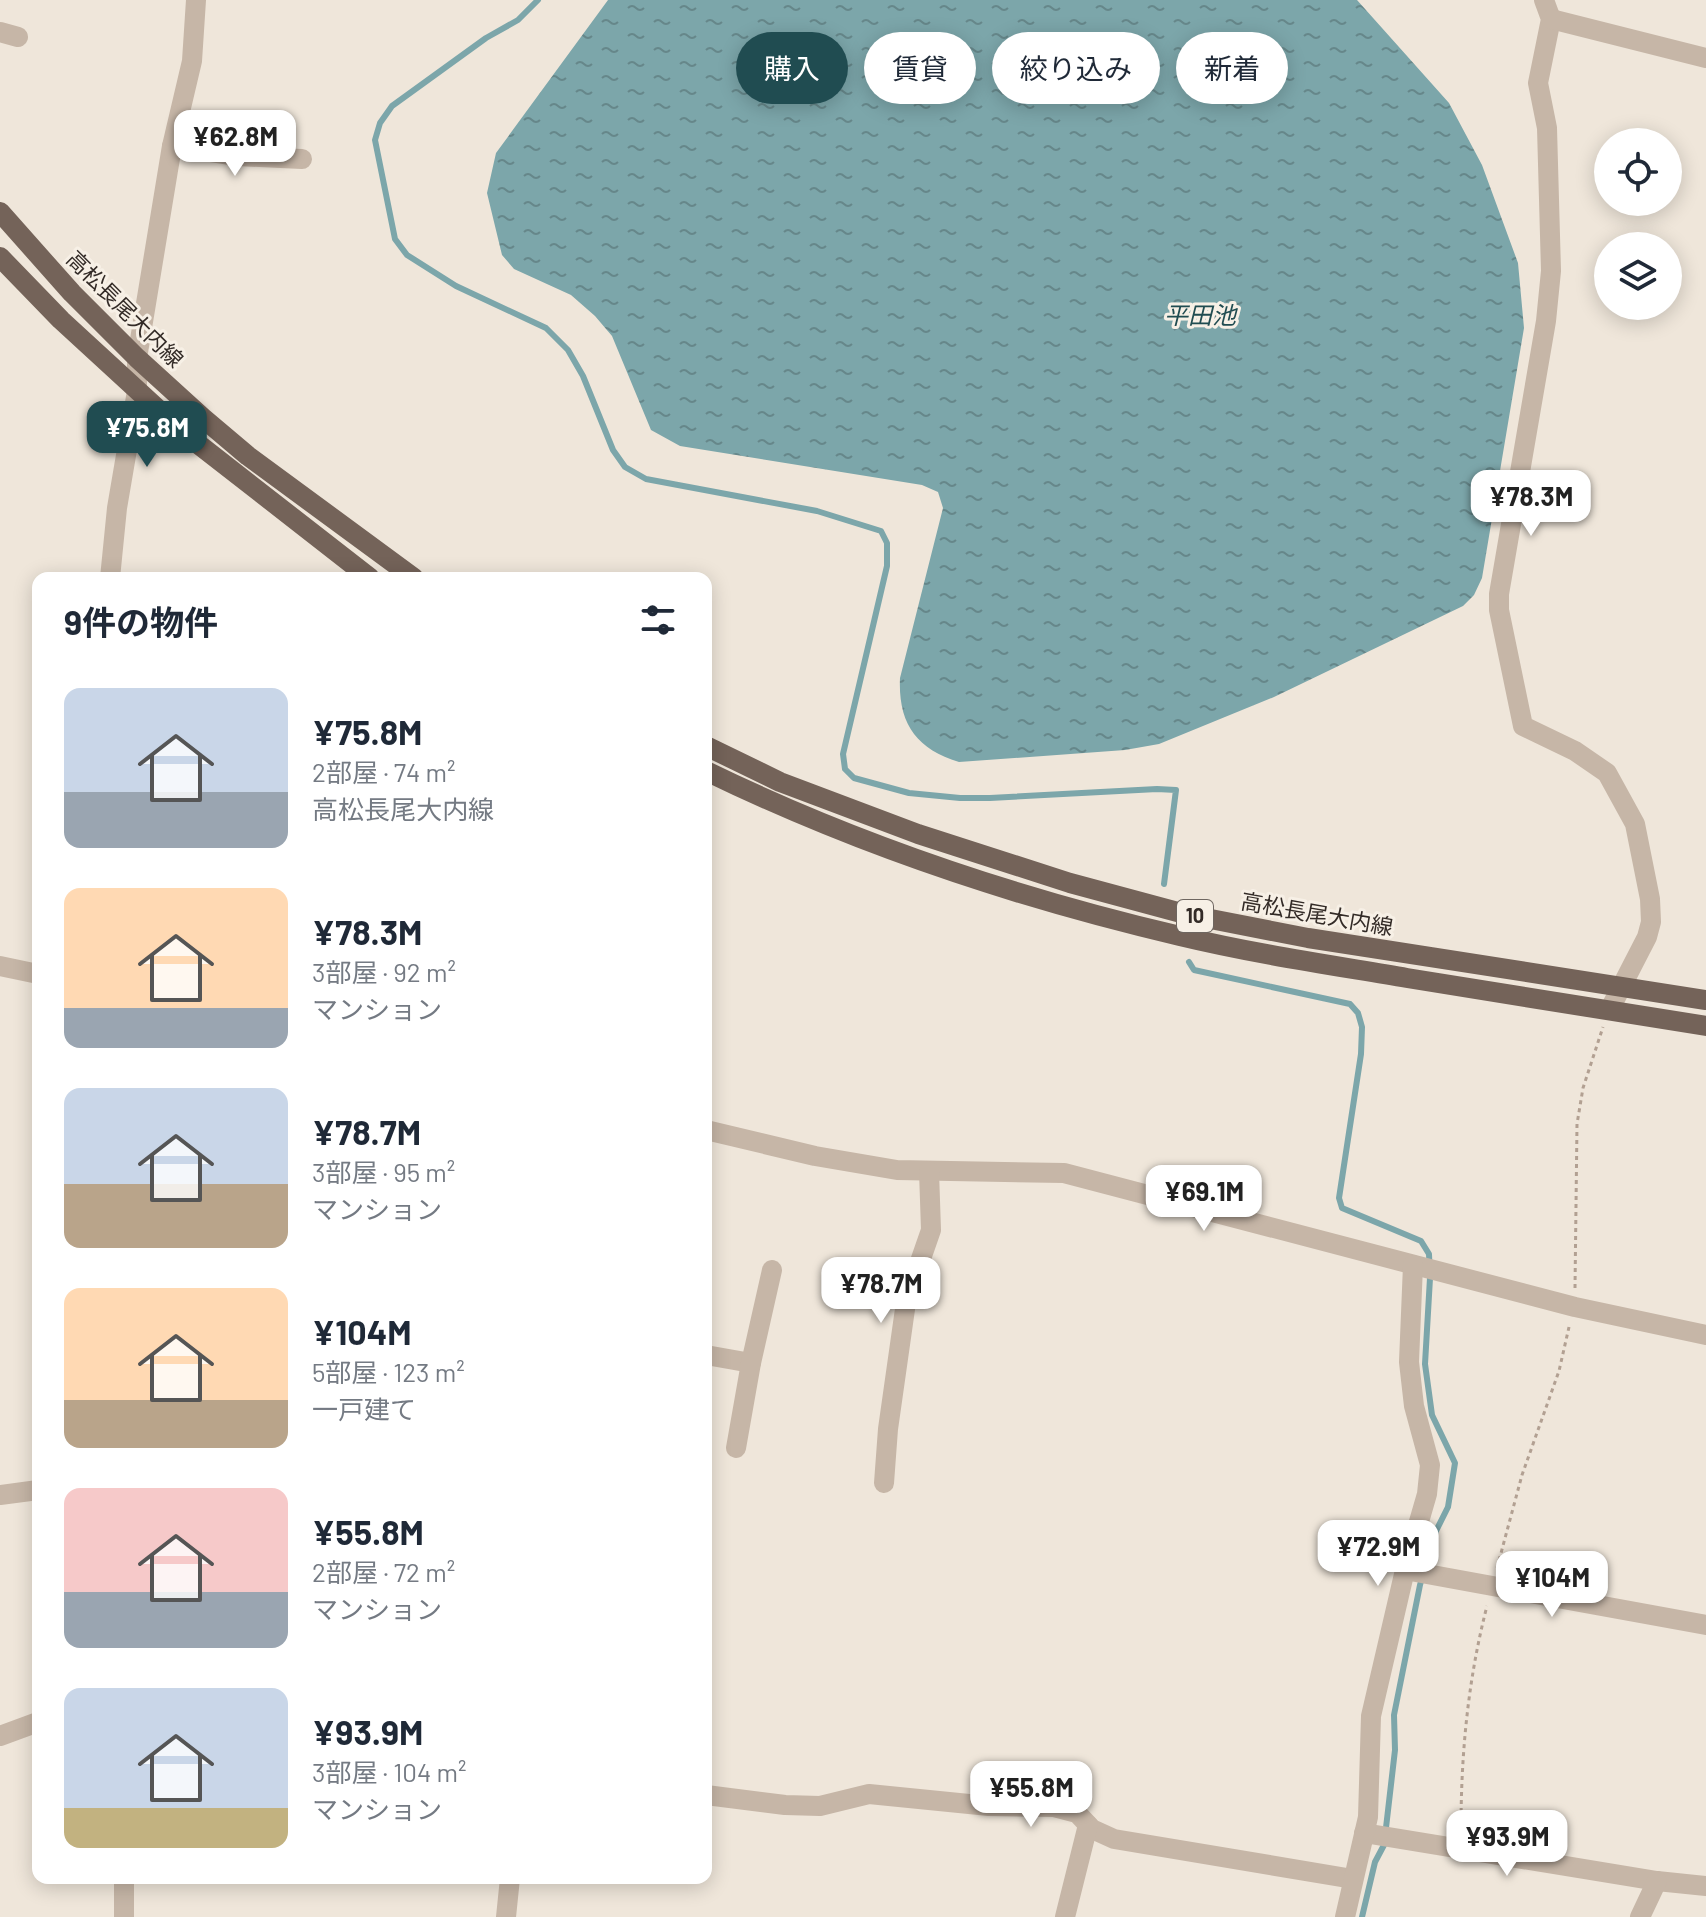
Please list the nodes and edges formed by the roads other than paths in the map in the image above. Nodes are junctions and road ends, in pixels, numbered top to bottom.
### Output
1 (195, 0) edge
2 (1548, 10) edge
3 (1706, 58) edge
4 (172, 146) junction
5 (302, 159) dead end
6 (0, 212) edge
7 (0, 257) edge
8 (137, 358) junction
9 (137, 391) junction
10 (111, 572) edge
11 (362, 572) edge
12 (406, 572) edge
13 (712, 749) edge
14 (712, 778) edge
15 (0, 966) edge
16 (32, 973) edge
17 (1706, 1000) edge
18 (1614, 1001) junction
19 (1706, 1026) edge
20 (712, 1131) edge
21 (929, 1171) junction
22 (1413, 1265) junction
23 (772, 1270) dead end
24 (1706, 1335) edge
25 (712, 1356) edge
26 (751, 1363) junction
27 (736, 1448) dead end
28 (884, 1483) dead end
29 (32, 1491) edge
30 (0, 1495) edge
31 (1405, 1570) junction
32 (1706, 1625) edge
33 (32, 1724) edge
34 (0, 1736) edge
35 (712, 1796) edge
36 (1088, 1825) junction
37 (1364, 1833) junction
38 (1353, 1879) junction
39 (124, 1884) edge
40 (509, 1884) edge
41 (1654, 1886) junction
42 (1706, 1886) edge
43 (124, 1917) edge
44 (506, 1917) edge
45 (1065, 1917) edge
46 (1345, 1917) edge
47 (1640, 1917) edge

1 - 4 street
2 - 3 street
2 - 18 street
4 - 5 street
4 - 8 street
6 - 8 main road, 高松長尾大内線
7 - 9 main road
8 - 9 street
8 - 12 main road, 高松長尾大内線
9 - 10 street
9 - 11 main road
13 - 18 main road, 高松長尾大内線 / 10
14 - 18 main road, 高松長尾大内線 / 10
15 - 16 street
17 - 18 main road, 高松長尾大内線 / 10
18 - 19 main road, 高松長尾大内線 / 10
20 - 21 street
21 - 22 street
21 - 28 street
22 - 24 street
22 - 31 street
23 - 26 street
25 - 26 street
26 - 27 street
29 - 30 street
31 - 32 street
31 - 37 street
33 - 34 street
35 - 36 street
36 - 38 street
36 - 45 street
37 - 38 street
37 - 41 street
38 - 46 street
39 - 43 street
40 - 44 street
41 - 42 street
41 - 47 street

